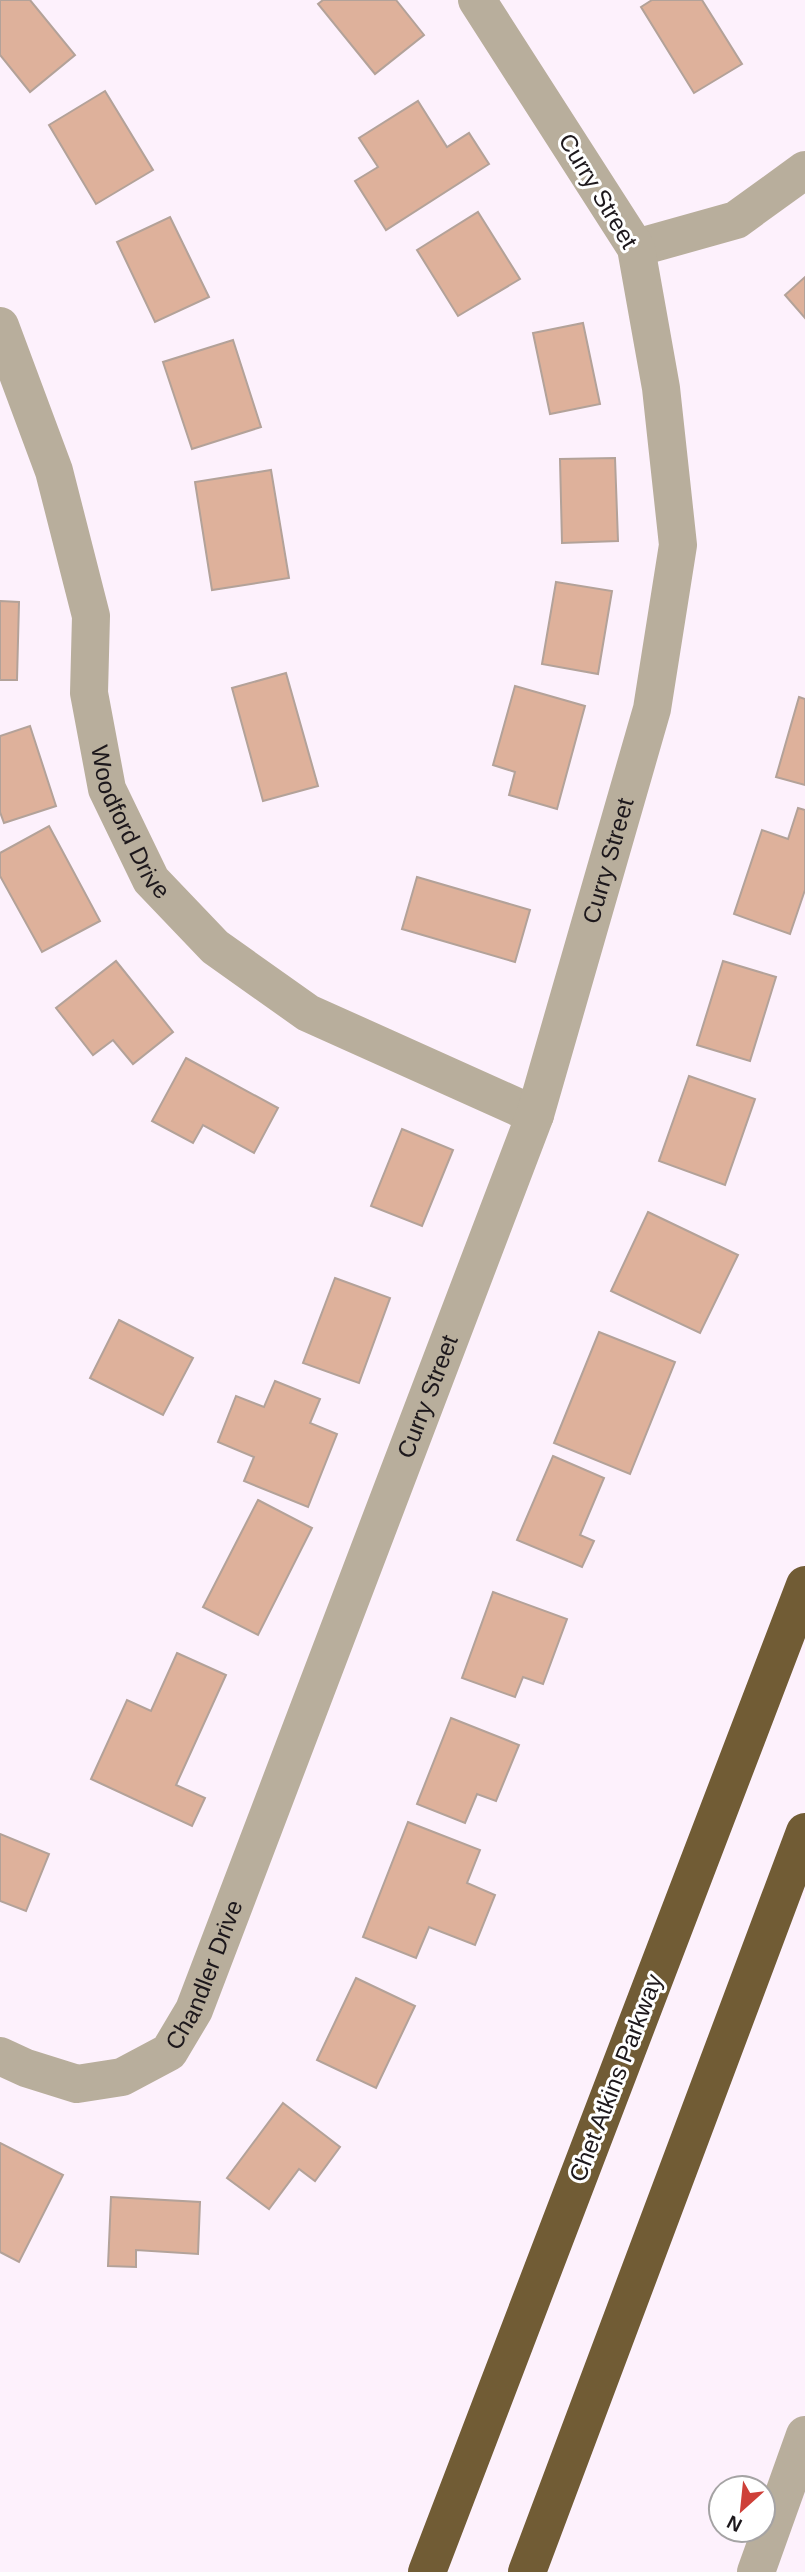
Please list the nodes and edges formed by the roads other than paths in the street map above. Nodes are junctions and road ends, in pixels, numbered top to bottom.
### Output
1 (477, 0) edge
2 (805, 170) edge
3 (636, 248) junction
4 (0, 326) edge
5 (535, 1115) junction
6 (805, 1585) edge
7 (302, 1727) joint
8 (805, 1832) edge
9 (0, 2056) edge
10 (805, 2435) edge
11 (427, 2572) edge
12 (527, 2572) edge
13 (756, 2572) edge

1 - 3 street, Curry Street
2 - 3 street
3 - 5 street, Curry Street
4 - 5 street, Woodford Drive
5 - 7 street, Curry Street
6 - 11 highway, Chet Atkins Parkway
7 - 9 street, Chandler Drive
8 - 12 highway
10 - 13 street

